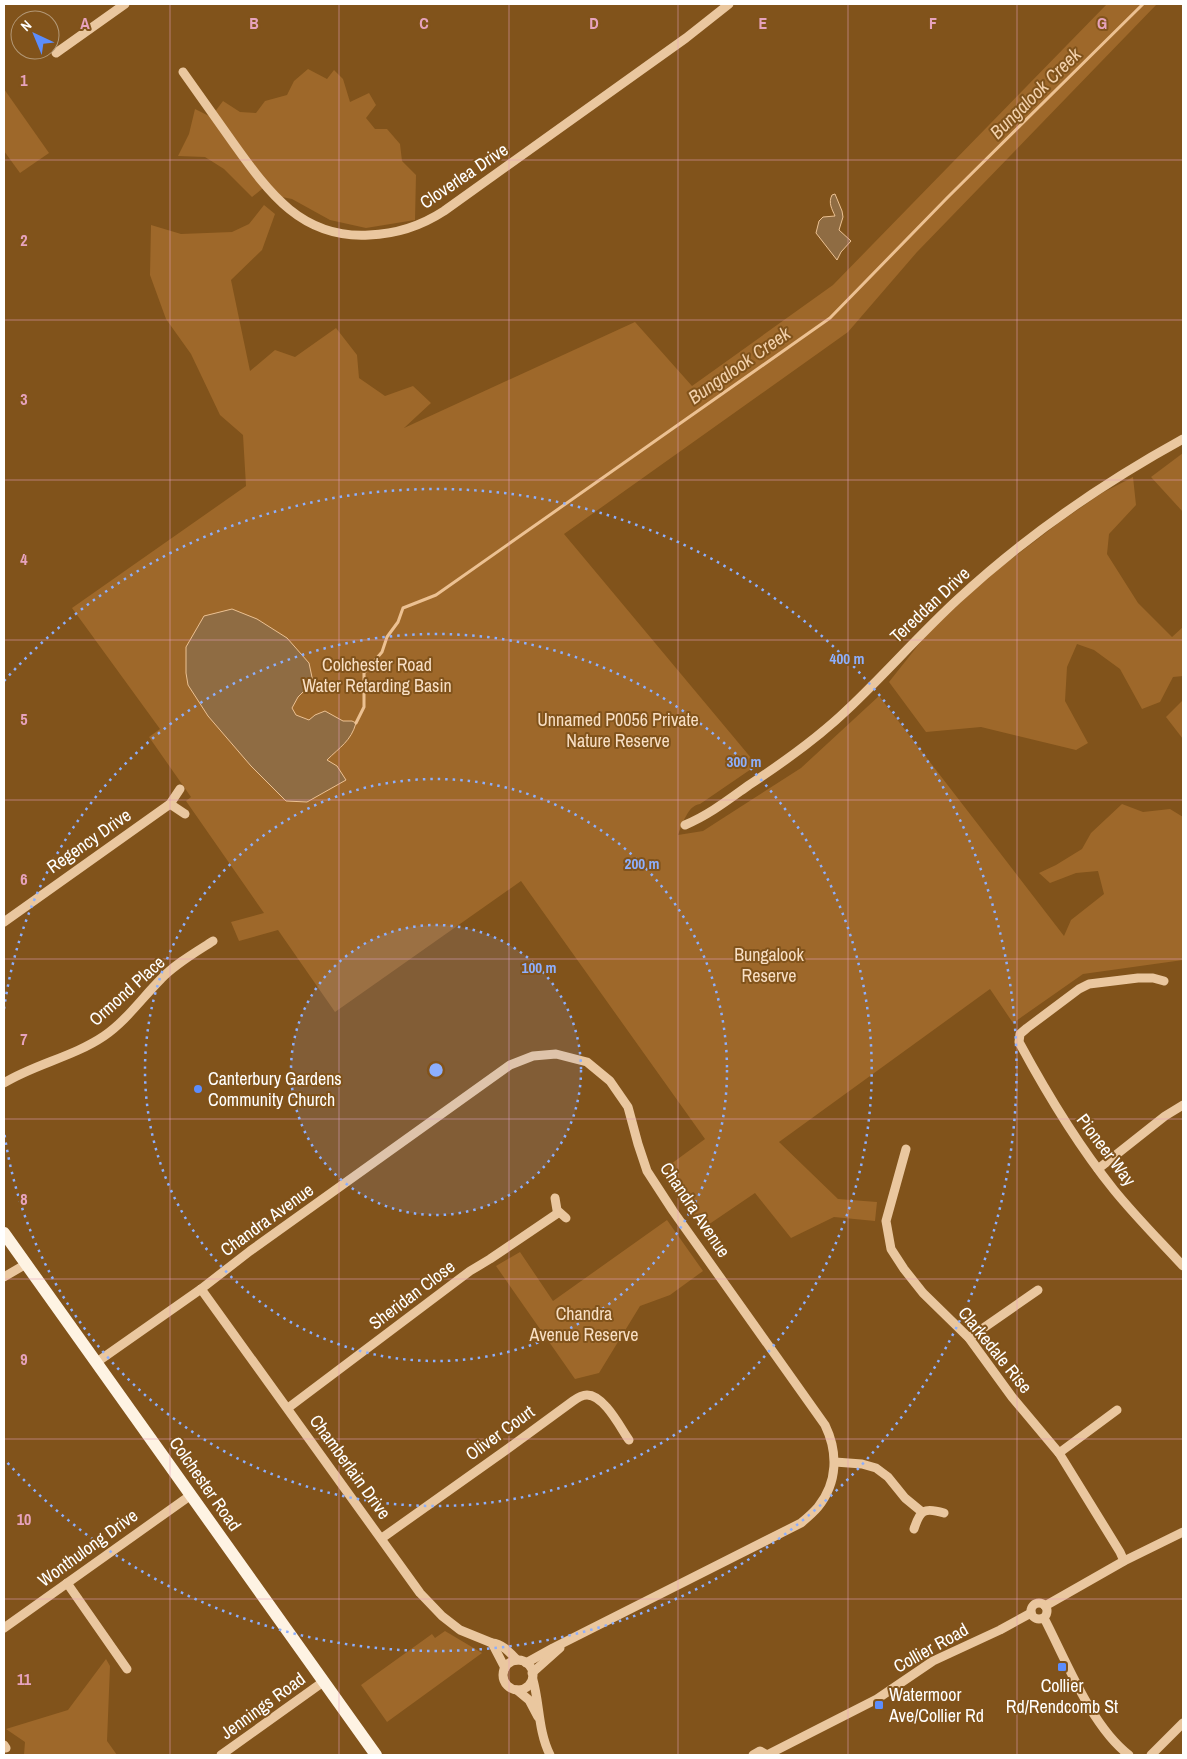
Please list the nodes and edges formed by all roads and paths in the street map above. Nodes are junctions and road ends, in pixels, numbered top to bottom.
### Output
1 (125, 4) edge
2 (729, 4) edge
3 (60, 50) edge
4 (183, 72) dead end
5 (1183, 439) edge
6 (180, 789) dead end
7 (170, 804) junction
8 (185, 814) dead end
9 (685, 824) dead end
10 (4, 922) edge
11 (213, 941) dead end
12 (1164, 981) dead end
13 (4, 1083) edge
14 (1183, 1105) edge
15 (906, 1149) dead end
16 (1098, 1169) junction
17 (555, 1198) dead end
18 (4, 1233) edge
19 (26, 1264) junction
20 (1183, 1266) edge
21 (4, 1276) edge
22 (201, 1289) junction
23 (1038, 1290) dead end
24 (969, 1338) junction
25 (97, 1362) junction
26 (288, 1408) junction
27 (1117, 1410) dead end
28 (629, 1440) dead end
29 (1059, 1454) junction
30 (835, 1462) junction
31 (191, 1495) junction
32 (922, 1512) junction
33 (944, 1512) dead end
34 (914, 1529) dead end
35 (1183, 1532) edge
36 (382, 1538) junction
37 (1124, 1561) junction
38 (67, 1583) junction
39 (1045, 1606) junction
40 (1031, 1613) junction
41 (1044, 1618) junction
42 (4, 1628) edge
43 (566, 1642) junction
44 (492, 1643) junction
45 (522, 1661) junction
46 (505, 1668) junction
47 (127, 1669) dead end
48 (532, 1677) junction
49 (324, 1682) junction
50 (517, 1690) junction
51 (539, 1720) junction
52 (1183, 1723) edge
53 (222, 1755) edge
54 (376, 1755) edge
55 (550, 1755) edge
56 (753, 1755) edge
57 (767, 1755) edge
58 (1128, 1755) edge
59 (1151, 1755) edge

1 - 3 street
2 - 4 street, Cloverlea Drive
5 - 9 street, Tereddan Drive
6 - 7 street, Regency Drive
7 - 8 street
7 - 10 street, Regency Drive
11 - 13 street, Ormond Place
12 - 16 street, Pioneer Way
14 - 16 street
15 - 24 street, Clarkedale Rise
16 - 20 street, Pioneer Way
17 - 26 street, Sheridan Close
18 - 19 main road, Colchester Road
19 - 21 street
19 - 25 main road, Colchester Road
22 - 25 street, Chandra Avenue
22 - 26 street, Chamberlain Drive
22 - 30 street, Chandra Avenue
23 - 24 street
24 - 29 street, Clarkedale Rise
25 - 31 main road, Colchester Road
26 - 36 street, Chamberlain Drive
27 - 29 street
28 - 36 street, Oliver Court
29 - 37 street, Clarkedale Rise
30 - 32 street
30 - 43 street, Chandra Avenue
31 - 38 street, Wonthulong Drive
31 - 49 main road, Colchester Road
32 - 33 street
32 - 34 street
35 - 37 street
36 - 44 street, Chamberlain Drive
37 - 39 street
38 - 42 street, Wonthulong Drive
38 - 47 street
39 - 40 street
39 - 41 street
40 - 41 street
40 - 57 street, Collier Road
41 - 58 street
43 - 45 street, Chandra Avenue
43 - 48 street, Chandra Avenue
44 - 45 street, Chamberlain Drive
44 - 46 street
45 - 46 street
45 - 48 street
46 - 50 street
48 - 50 street
48 - 51 street
49 - 53 street, Jennings Road
49 - 54 main road, Colchester Road
50 - 51 street
51 - 55 street
52 - 59 street
56 - 57 street

